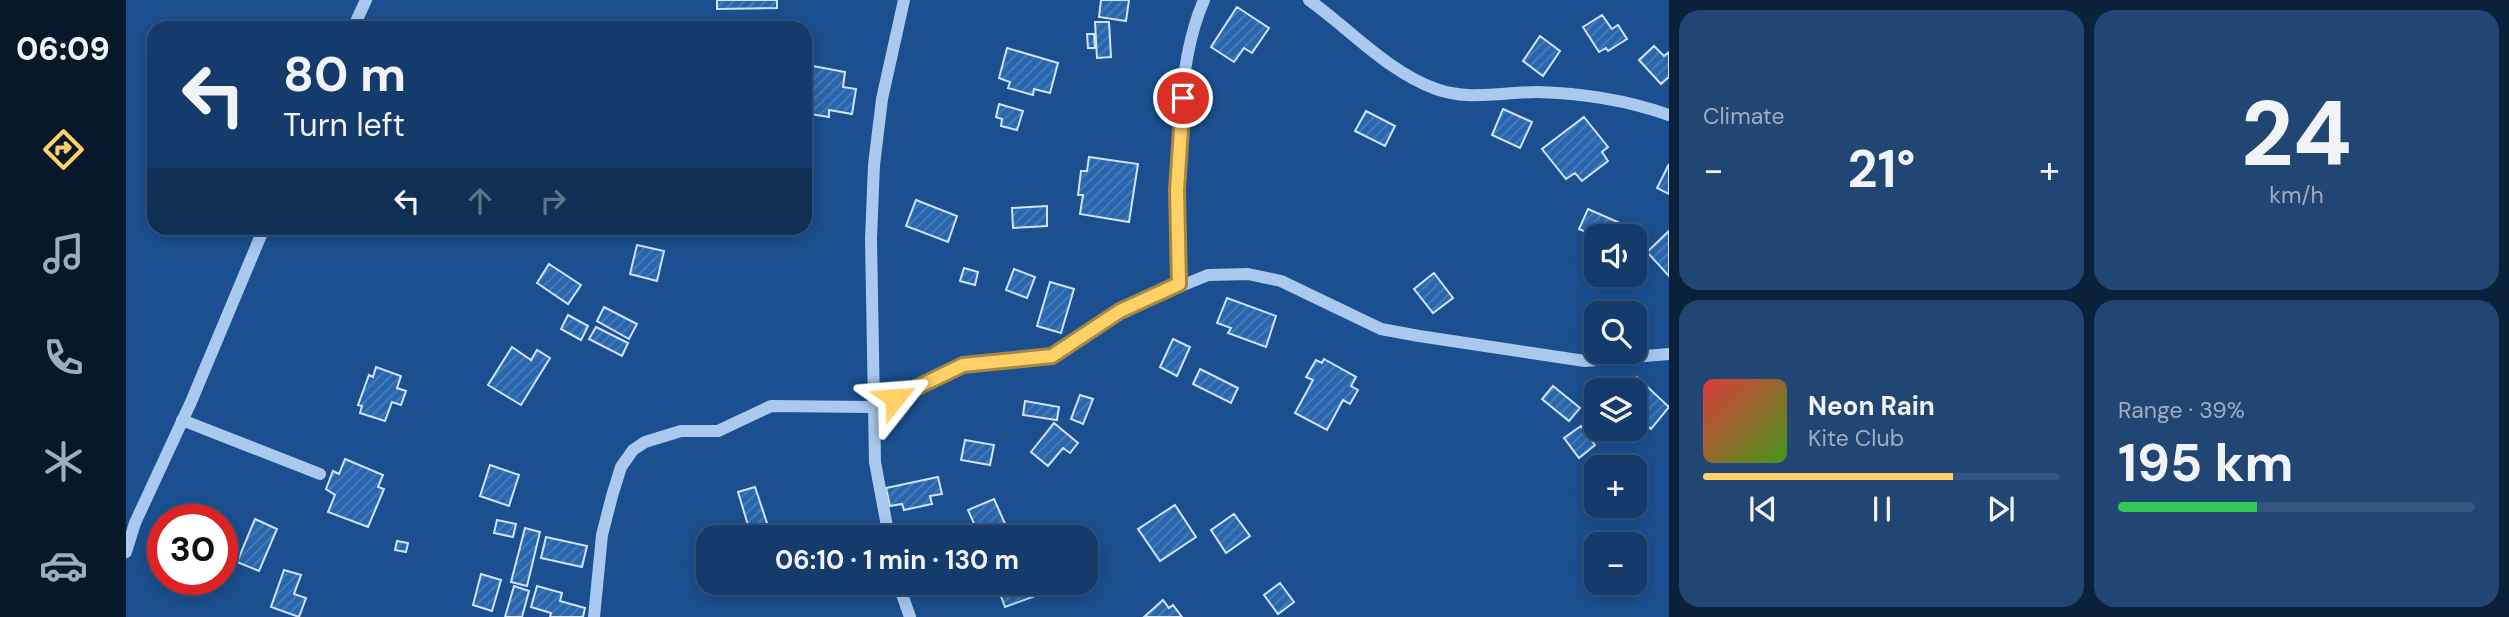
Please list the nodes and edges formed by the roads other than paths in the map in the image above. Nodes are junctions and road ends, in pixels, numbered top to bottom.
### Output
1 (366, 0) edge
2 (904, 0) edge
3 (1204, 0) edge
4 (1309, 0) edge
5 (356, 21) edge
6 (1669, 115) edge
7 (261, 235) edge
8 (1179, 284) junction
9 (1669, 354) edge
10 (872, 407) junction
11 (182, 420) junction
12 (320, 474) dead end
13 (887, 525) edge
14 (126, 551) edge
15 (902, 595) edge
16 (594, 617) edge
17 (910, 617) edge

1 - 5 street
2 - 10 street
3 - 8 street
4 - 6 street
7 - 11 street
8 - 9 street
8 - 10 street
10 - 13 street
10 - 16 street
11 - 12 street
11 - 14 street
15 - 17 street

